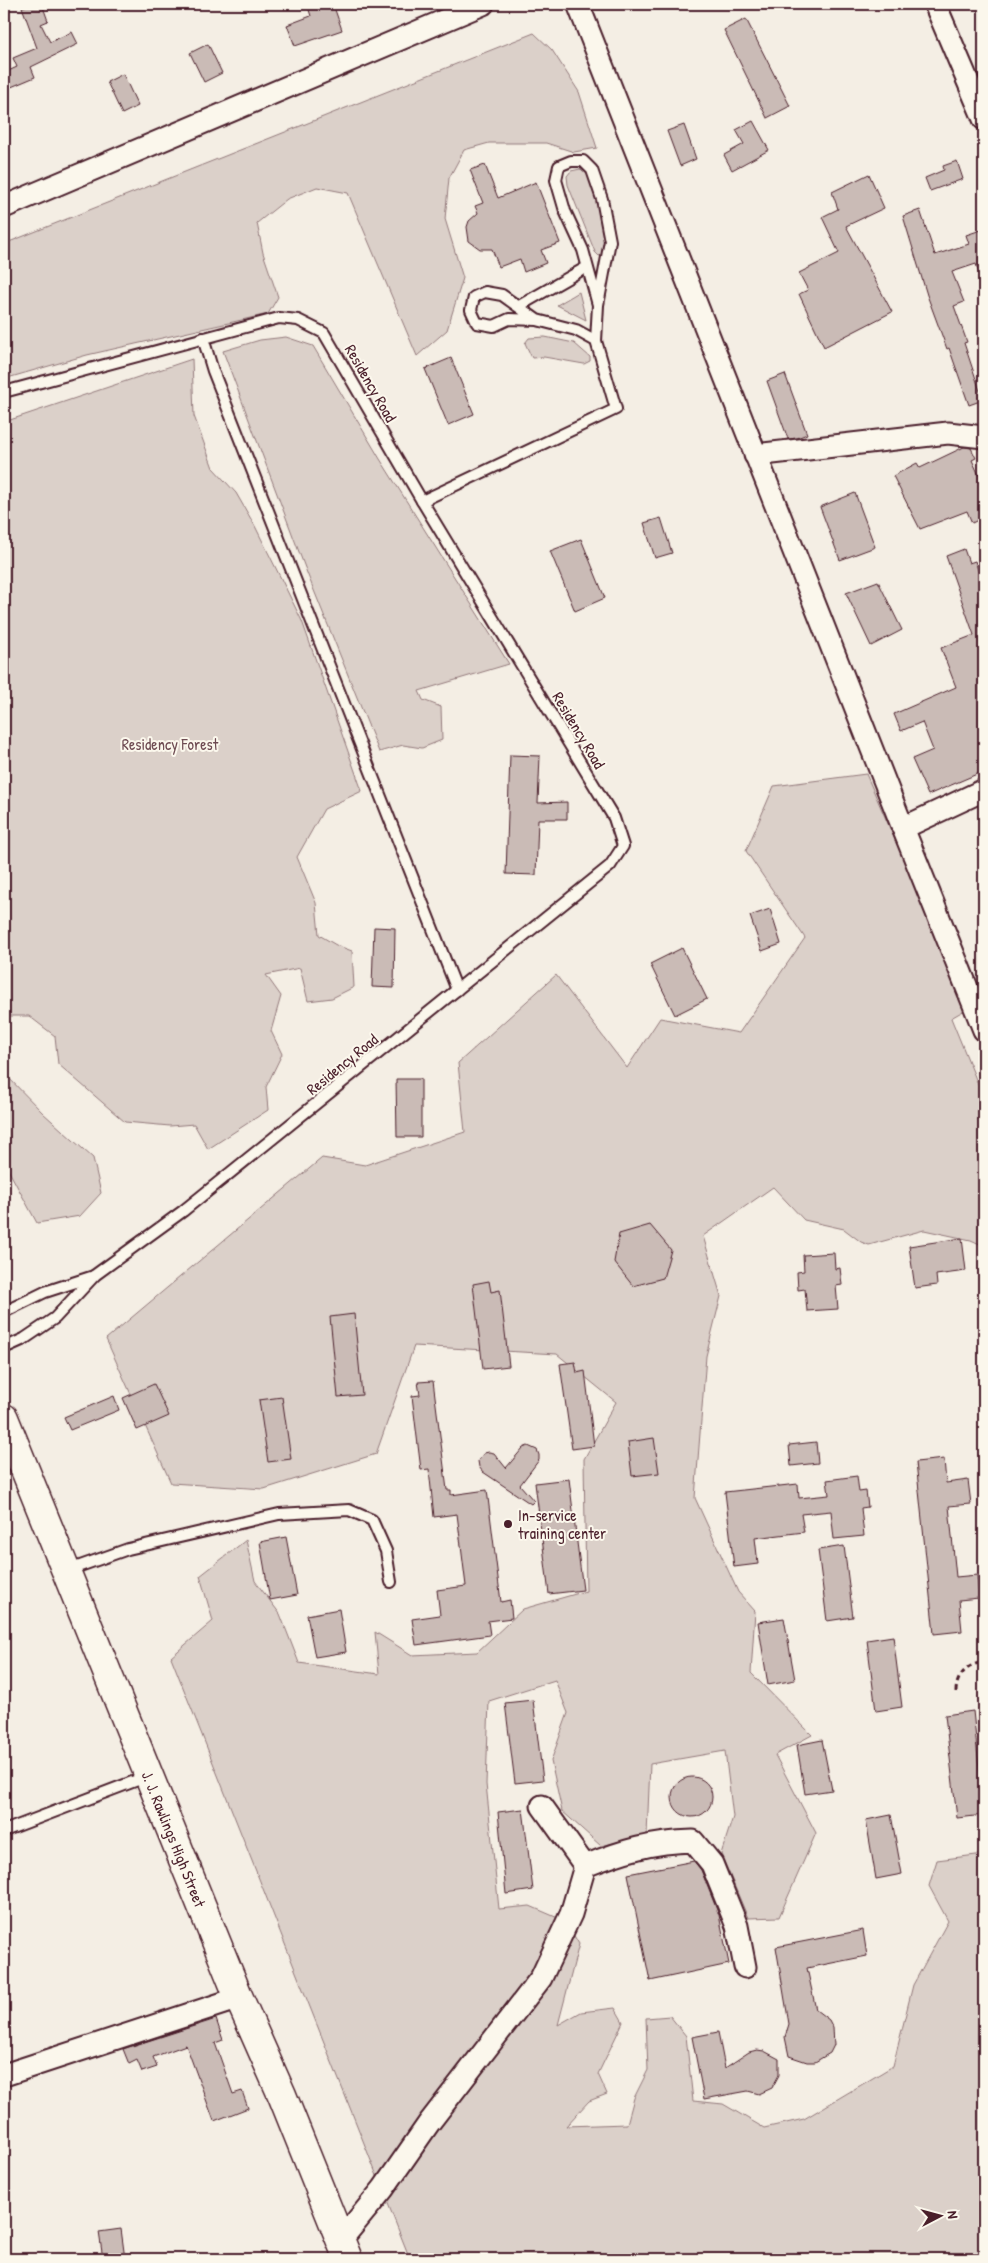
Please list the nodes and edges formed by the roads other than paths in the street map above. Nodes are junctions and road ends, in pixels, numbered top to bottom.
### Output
1 (483, 4) edge
2 (578, 4) edge
3 (935, 4) edge
4 (984, 119) edge
5 (4, 207) edge
6 (587, 267) junction
7 (598, 304) junction
8 (519, 306) junction
9 (538, 320) junction
10 (203, 338) junction
11 (596, 340) junction
12 (4, 392) edge
13 (984, 437) edge
14 (755, 455) junction
15 (422, 501) junction
16 (984, 790) edge
17 (903, 828) junction
18 (457, 990) junction
19 (982, 1017) edge
20 (95, 1275) junction
21 (4, 1312) edge
22 (4, 1348) edge
23 (4, 1418) edge
24 (65, 1572) junction
25 (391, 1582) dead end
26 (148, 1776) junction
27 (542, 1806) dead end
28 (4, 1831) edge
29 (585, 1866) junction
30 (745, 1967) dead end
31 (238, 1998) junction
32 (4, 2075) edge
33 (344, 2250) edge

1 - 5 street
2 - 14 street
3 - 4 street
6 - 7 lane
6 - 7 lane
6 - 8 lane
7 - 11 lane
8 - 9 lane
8 - 9 lane
9 - 11 lane
10 - 12 lane, Residency Road
10 - 15 lane, Residency Road
10 - 18 lane
11 - 15 lane
13 - 14 street
14 - 17 street
15 - 18 lane, Residency Road
16 - 17 street
17 - 19 street
18 - 20 lane, Residency Road
20 - 21 lane, Residency Road
20 - 22 lane, Residency Road
23 - 24 main road, J. J. Rawlings High Street
24 - 25 lane
24 - 26 main road, J. J. Rawlings High Street
26 - 28 lane
26 - 31 main road, J. J. Rawlings High Street
27 - 29 street
29 - 30 street
29 - 33 street
31 - 32 street
31 - 33 main road, J. J. Rawlings High Street

